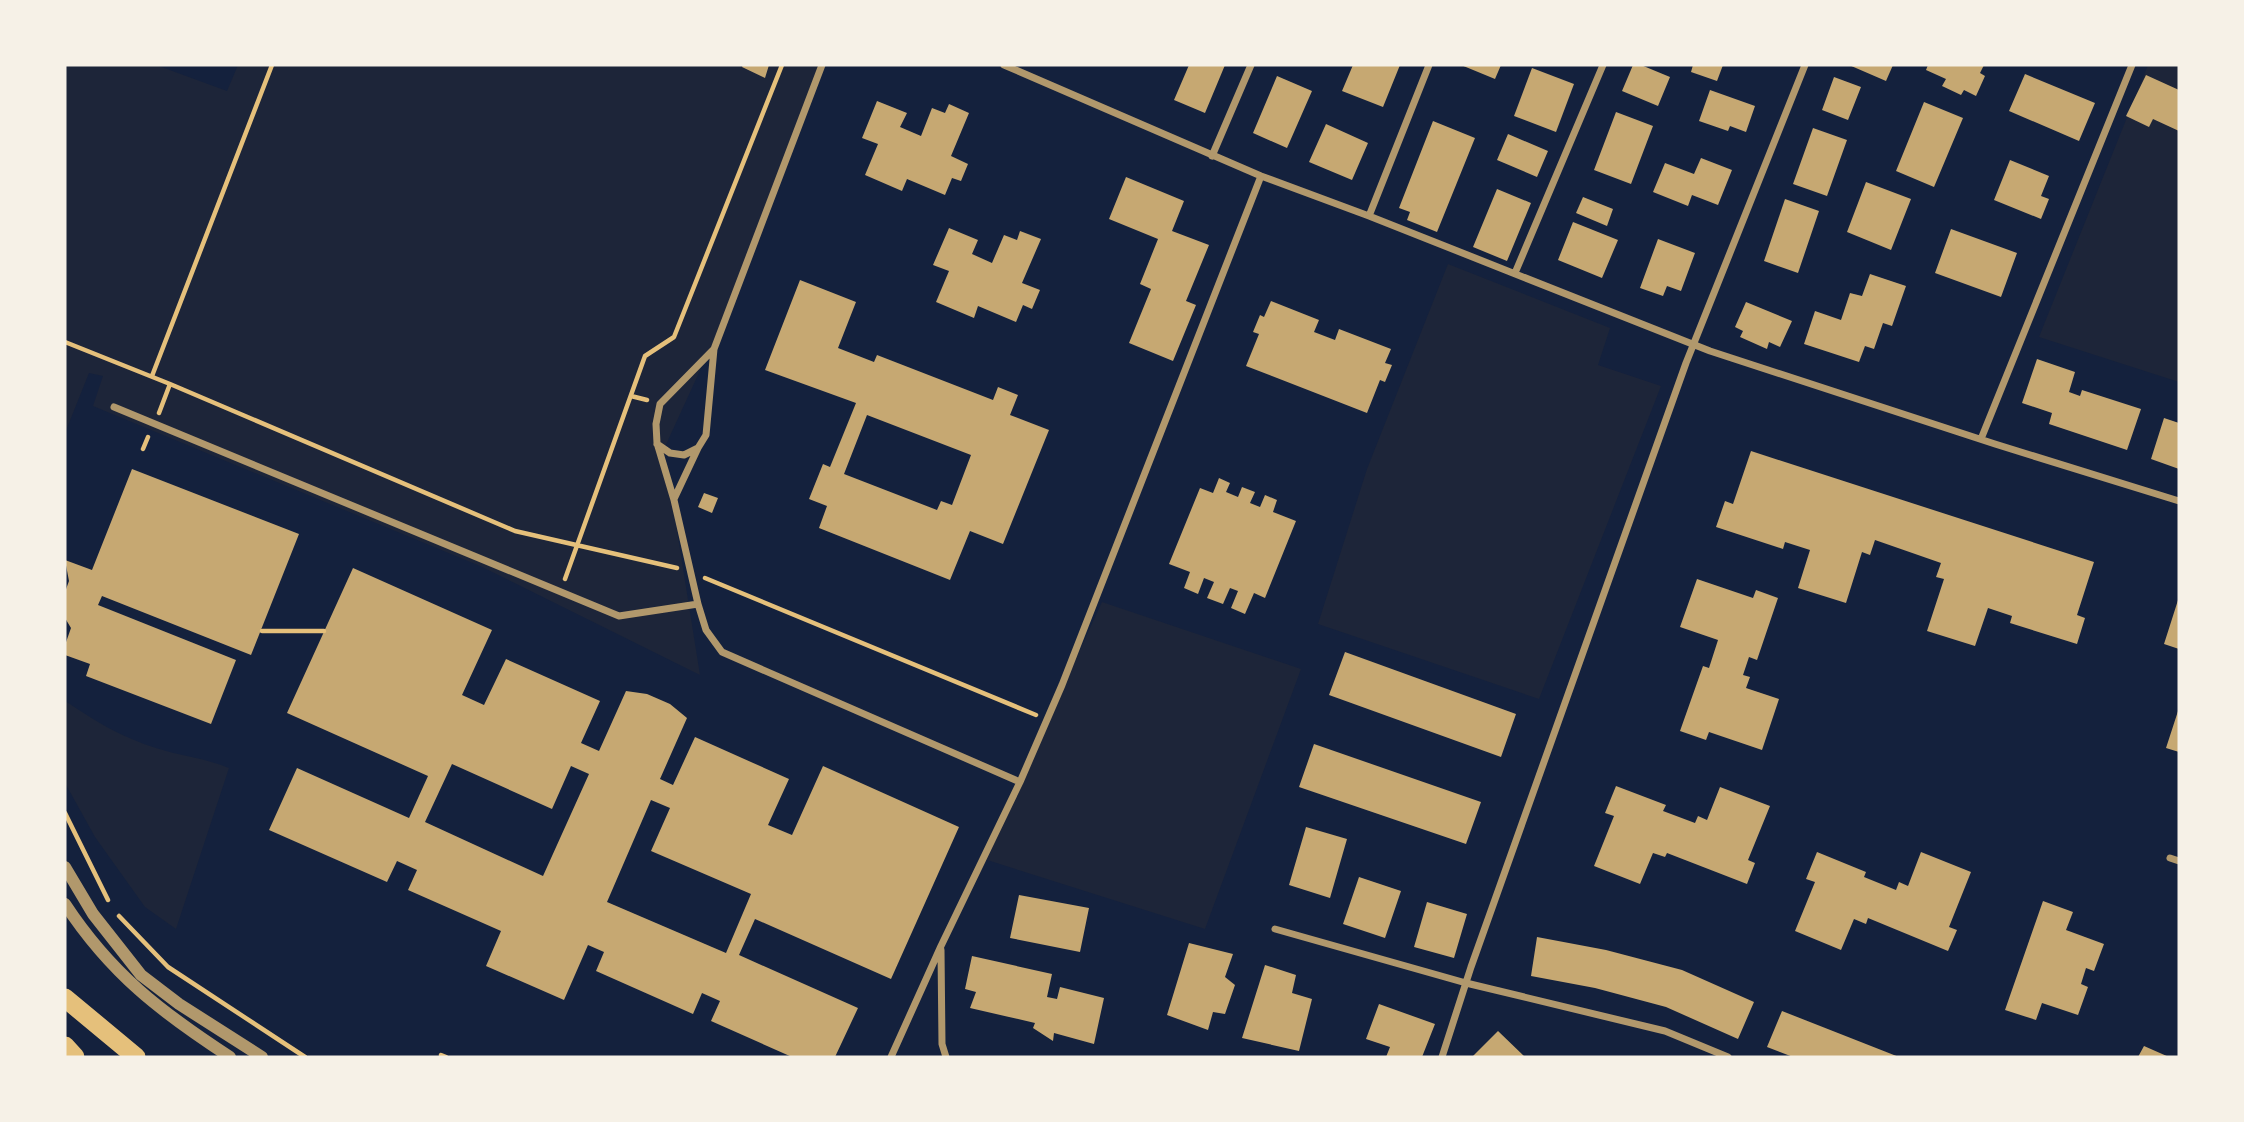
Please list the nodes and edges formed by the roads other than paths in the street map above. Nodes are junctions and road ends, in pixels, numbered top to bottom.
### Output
1 (822, 65) edge
2 (1004, 65) edge
3 (1251, 65) edge
4 (1429, 65) edge
5 (1603, 65) edge
6 (1805, 65) edge
7 (2132, 65) edge
8 (1212, 156) junction
9 (1261, 176) junction
10 (1369, 216) junction
11 (1515, 273) junction
12 (1694, 343) junction
13 (715, 349) junction
14 (114, 407) dead end
15 (1981, 439) junction
16 (657, 443) junction
17 (698, 448) junction
18 (674, 500) junction
19 (2179, 501) edge
20 (698, 604) junction
21 (1020, 782) junction
22 (2170, 858) dead end
23 (2179, 862) edge
24 (65, 867) edge
25 (65, 904) edge
26 (1275, 929) dead end
27 (941, 946) junction
28 (1466, 983) junction
29 (65, 998) edge
30 (65, 1046) edge
31 (75, 1057) edge
32 (136, 1057) edge
33 (230, 1057) edge
34 (262, 1057) edge
35 (891, 1057) edge
36 (946, 1057) edge
37 (1442, 1057) edge
38 (1728, 1057) edge

1 - 13 street
2 - 8 street
3 - 8 street
4 - 10 street
5 - 11 street
6 - 12 street
7 - 15 street
8 - 9 street
9 - 10 street
9 - 21 street
10 - 11 street
11 - 12 street
12 - 15 street
12 - 28 street
13 - 16 street
13 - 17 street
14 - 20 street
15 - 19 street
16 - 17 street
16 - 18 street
17 - 18 street
18 - 20 street
20 - 21 street
21 - 27 street
22 - 23 street
24 - 34 street
25 - 33 street
26 - 28 street
27 - 35 street
27 - 36 street
28 - 37 street
28 - 38 street
29 - 32 highway
30 - 31 highway

